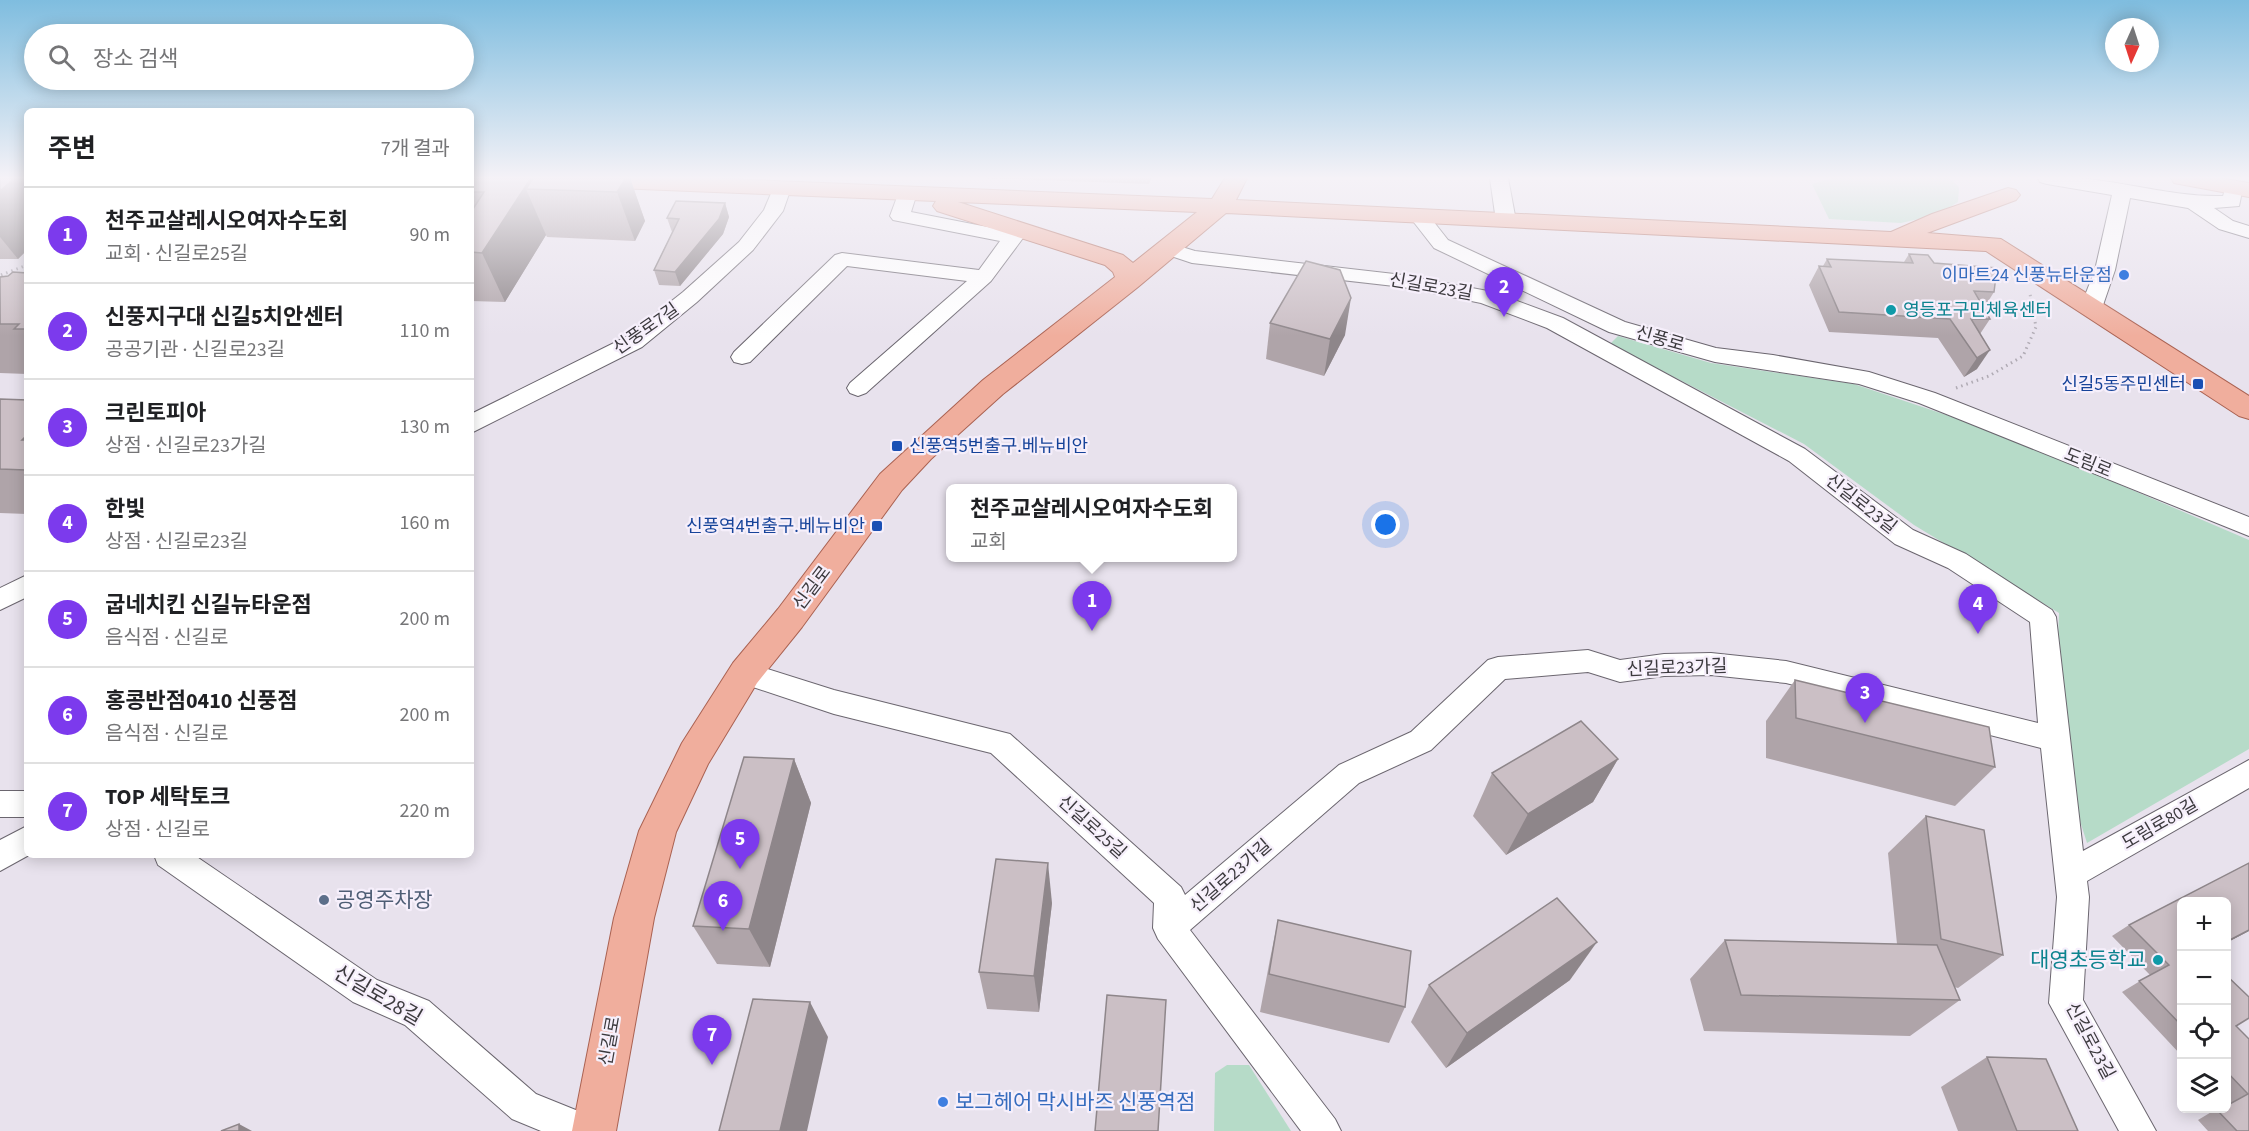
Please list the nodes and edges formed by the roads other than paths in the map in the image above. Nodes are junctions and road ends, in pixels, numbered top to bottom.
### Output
1 (758, 231) edge
2 (976, 231) edge
3 (1024, 231) edge
4 (1191, 231) edge
5 (1431, 231) edge
6 (1694, 231) edge
7 (1914, 231) edge
8 (1989, 231) edge
9 (1998, 231) edge
10 (2113, 231) edge
11 (1890, 241) junction
12 (1169, 249) junction
13 (984, 278) junction
14 (1129, 280) junction
15 (2091, 308) junction
16 (742, 357) dead end
17 (858, 388) dead end
18 (1927, 398) joint
19 (2248, 407) edge
20 (474, 423) edge
21 (2249, 528) edge
22 (24, 587) edge
23 (0, 600) edge
24 (746, 673) junction
25 (2054, 739) junction
26 (2249, 773) edge
27 (0, 804) edge
28 (24, 804) edge
29 (24, 842) edge
30 (0, 857) edge
31 (173, 858) edge
32 (2071, 874) junction
33 (1169, 928) junction
34 (586, 1131) edge
35 (594, 1131) edge
36 (1323, 1131) edge
37 (2138, 1131) edge

1 - 20 street, 신풍로7길
2 - 13 street
3 - 14 main road
4 - 12 main road, 신길로
5 - 18 street, 신풍로
6 - 11 main road
7 - 11 main road
8 - 11 main road
9 - 15 main road
10 - 15 street
12 - 14 main road, 신길로
12 - 25 street, 신길로23길
13 - 16 street
13 - 17 street
14 - 24 main road, 신길로
15 - 19 main road
18 - 21 street, 도림로
22 - 23 street
24 - 33 street, 신길로25길
24 - 35 main road, 신길로
25 - 32 street, 신길로23길
25 - 33 street, 신길로23가길
26 - 32 street, 도림로80길
27 - 28 street
29 - 30 street
31 - 34 street, 신길로28길
32 - 37 street, 신길로23길
33 - 36 street

